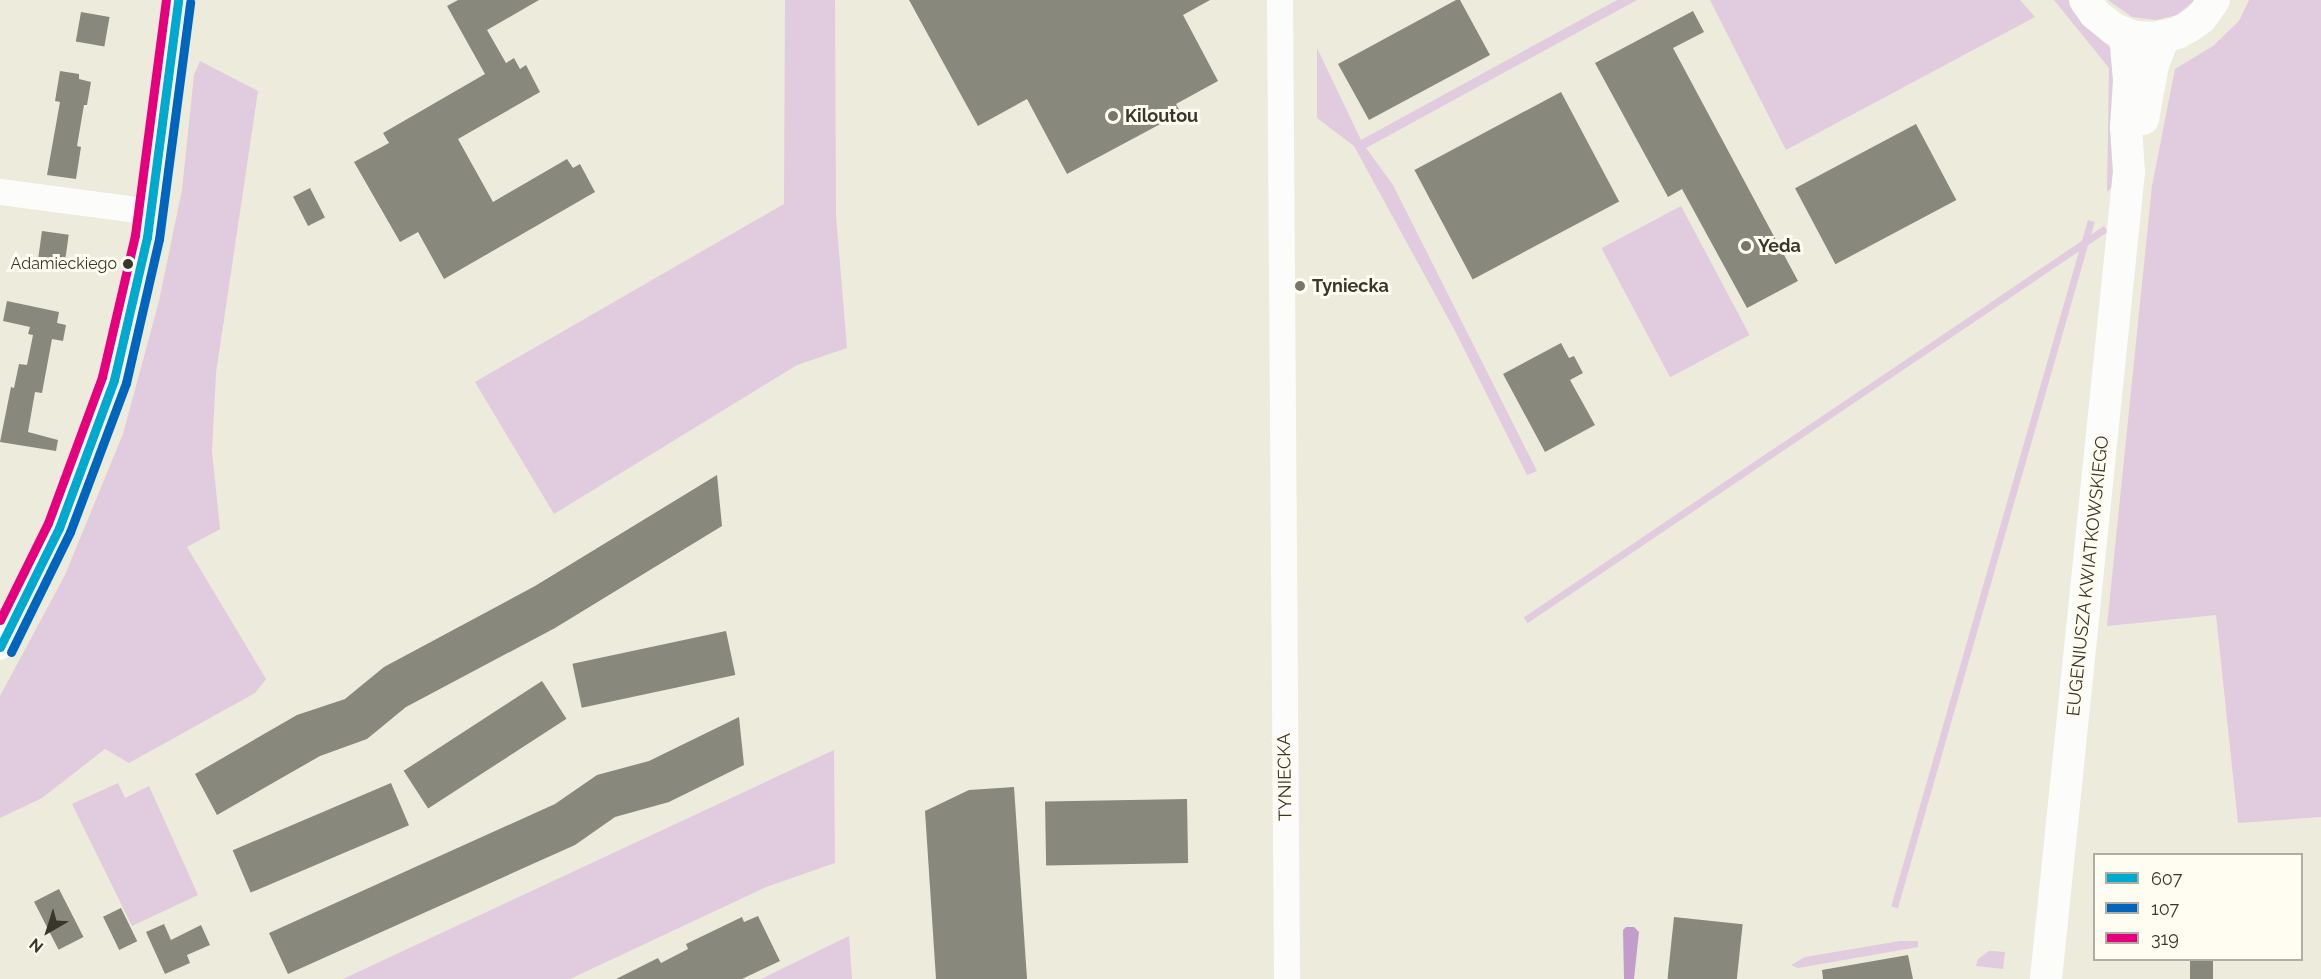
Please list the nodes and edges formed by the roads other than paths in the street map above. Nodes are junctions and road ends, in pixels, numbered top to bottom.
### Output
1 (178, 0) edge
2 (1280, 0) edge
3 (2085, 0) edge
4 (2214, 0) edge
5 (2125, 34) junction
6 (2164, 37) junction
7 (2129, 172) junction
8 (0, 192) edge
9 (151, 212) junction
10 (0, 647) edge
11 (1287, 979) edge
12 (2046, 979) edge

1 - 9 street
2 - 11 street, TYNIECKA
3 - 5 main road
4 - 6 main road
5 - 6 main road
5 - 7 main road, EUGENIUSZA KWIATKOWSKIEGO
6 - 7 main road, EUGENIUSZA KWIATKOWSKIEGO
7 - 12 main road, EUGENIUSZA KWIATKOWSKIEGO
8 - 9 street
9 - 10 street

